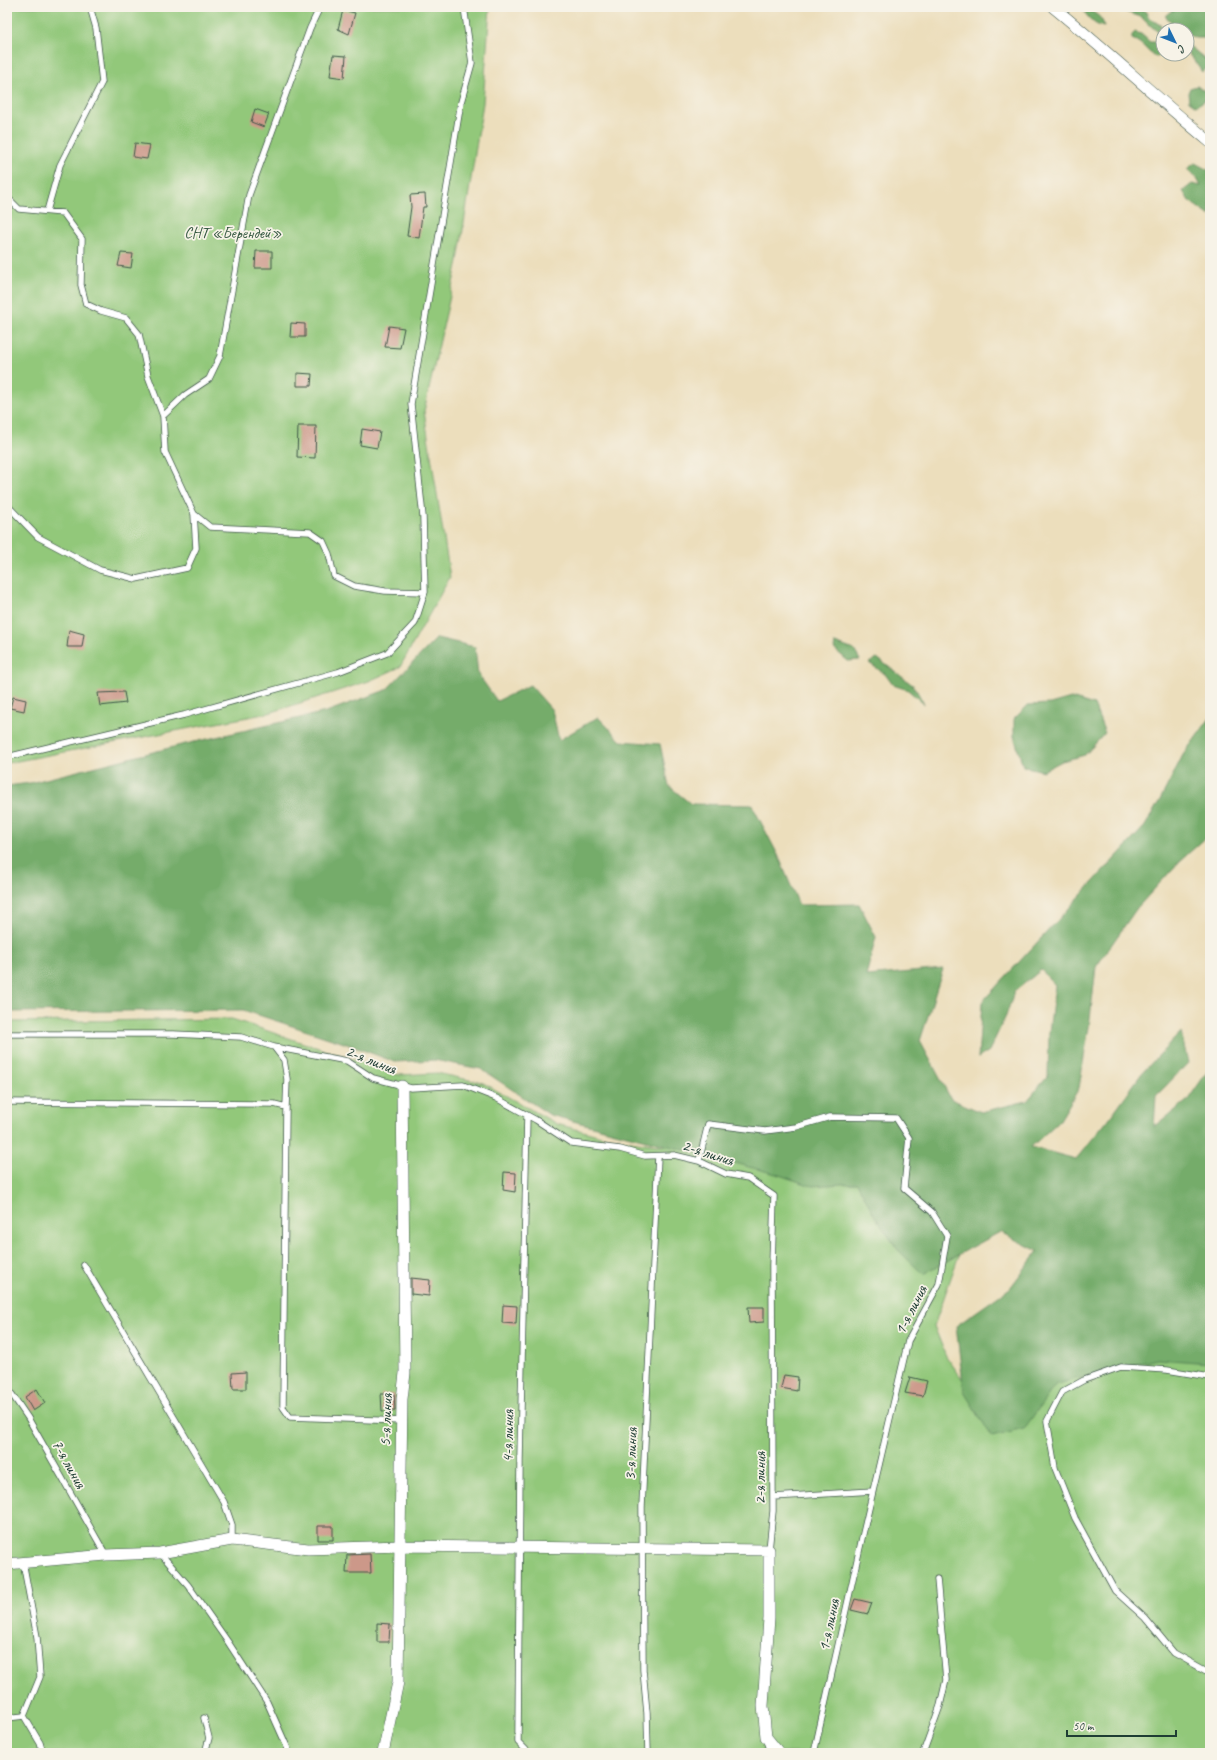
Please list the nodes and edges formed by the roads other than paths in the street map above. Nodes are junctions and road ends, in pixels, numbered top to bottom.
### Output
1 (90, 7) edge
2 (320, 7) edge
3 (464, 7) edge
4 (1053, 7) edge
5 (1210, 142) edge
6 (7, 144) edge
7 (7, 168) edge
8 (7, 197) edge
9 (47, 211) junction
10 (163, 416) junction
11 (7, 505) edge
12 (194, 514) junction
13 (425, 592) junction
14 (7, 757) edge
15 (7, 1034) edge
16 (274, 1047) junction
17 (402, 1086) junction
18 (7, 1102) edge
19 (286, 1107) junction
20 (526, 1114) junction
21 (658, 1156) junction
22 (699, 1161) junction
23 (84, 1265) dead end
24 (1210, 1377) edge
25 (7, 1387) edge
26 (402, 1421) junction
27 (873, 1491) junction
28 (773, 1497) junction
29 (232, 1540) junction
30 (400, 1546) junction
31 (520, 1548) junction
32 (642, 1548) junction
33 (769, 1550) junction
34 (160, 1553) junction
35 (106, 1555) junction
36 (23, 1562) junction
37 (7, 1564) edge
38 (937, 1579) dead end
39 (1210, 1673) edge
40 (24, 1716) junction
41 (7, 1718) edge
42 (204, 1718) dead end
43 (766, 1737) junction
44 (43, 1753) edge
45 (205, 1753) edge
46 (287, 1753) edge
47 (383, 1753) edge
48 (530, 1753) edge
49 (648, 1753) edge
50 (770, 1753) edge
51 (779, 1753) edge
52 (814, 1753) edge
53 (923, 1753) edge

1 - 9 lane
2 - 10 lane
3 - 13 lane
4 - 5 street
6 - 7 lane
8 - 9 lane
9 - 10 lane
10 - 12 lane
11 - 12 lane
12 - 13 lane
13 - 14 lane
15 - 16 lane, 2-я линия
16 - 17 lane, 2-я линия
16 - 19 lane
17 - 20 lane, 2-я линия
17 - 26 street, 5-я линия
18 - 19 lane
19 - 26 lane
20 - 21 lane, 2-я линия
20 - 31 lane, 4-я линия
21 - 22 lane, 2-я линия
21 - 32 lane, 3-я линия
22 - 27 lane, 1-я линия
22 - 28 lane, 2-я линия
23 - 29 lane
24 - 39 lane
25 - 35 lane, 7-я линия
26 - 30 street, 5-я линия
27 - 28 lane
27 - 52 lane, 1-я линия
28 - 33 lane, 2-я линия
29 - 30 street
29 - 34 street
30 - 31 street
30 - 47 street, 5-я линия
31 - 32 street
31 - 48 lane, 4-я линия
32 - 33 street
32 - 49 lane, 3-я линия
33 - 43 street
34 - 35 street
34 - 46 lane
35 - 36 street
36 - 37 street
36 - 40 lane
38 - 53 lane
40 - 41 lane
40 - 44 lane
42 - 45 lane
43 - 50 lane
43 - 51 street

